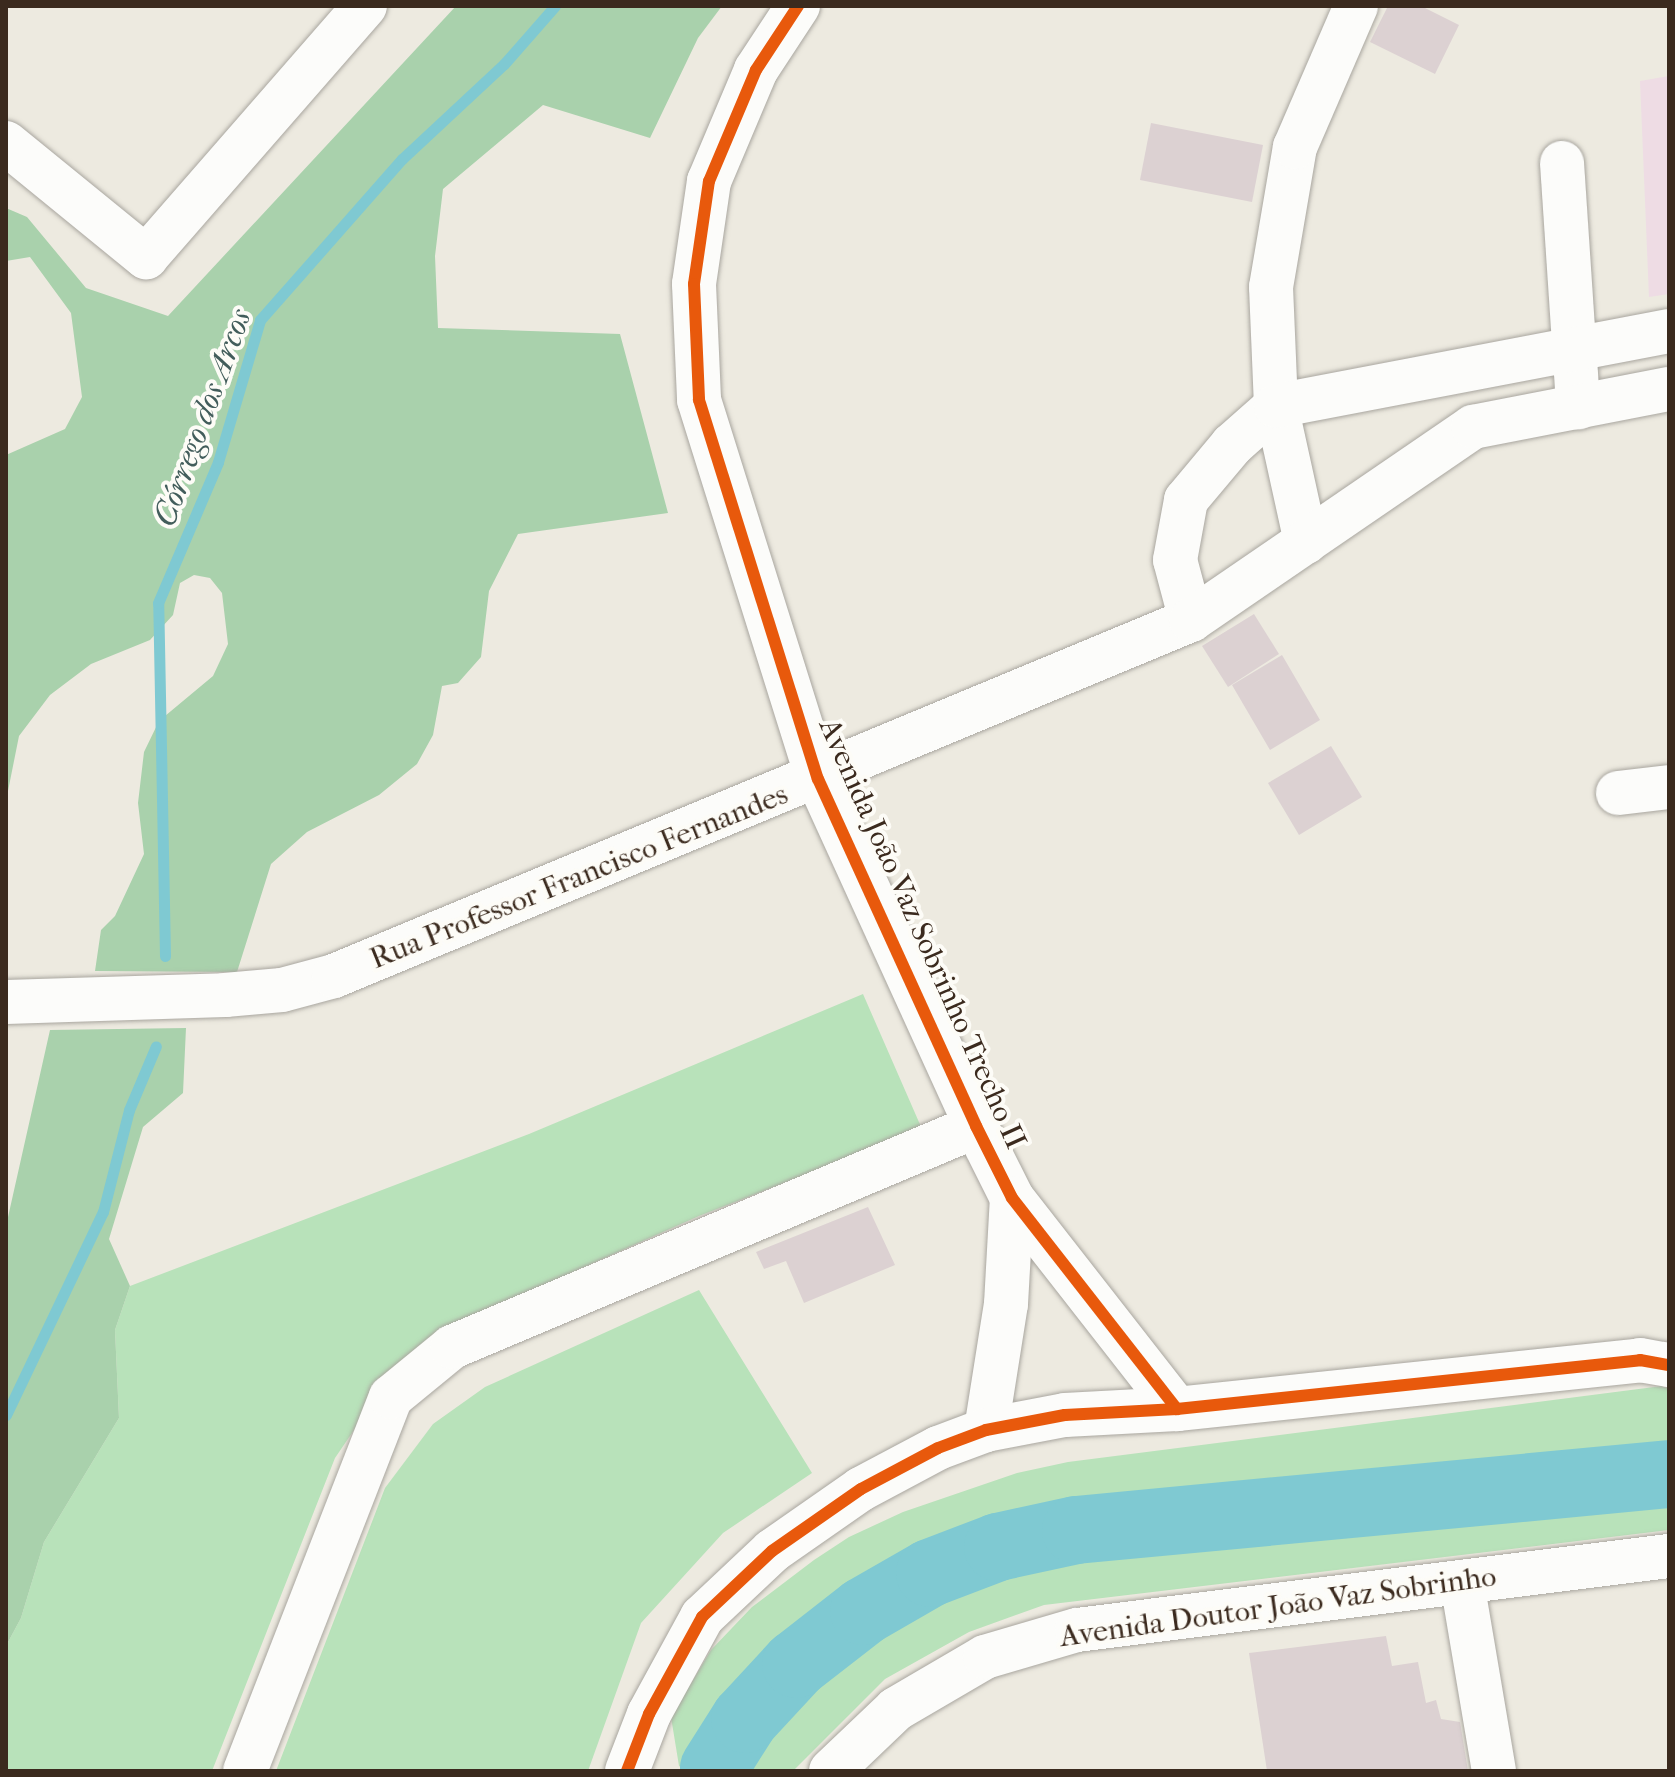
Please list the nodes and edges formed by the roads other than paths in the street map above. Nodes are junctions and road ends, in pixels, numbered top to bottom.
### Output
1 (798, 6) edge
2 (1356, 6) edge
3 (358, 8) edge
4 (6, 143) edge
5 (1562, 163) dead end
6 (1669, 331) edge
7 (1571, 350) junction
8 (1669, 389) edge
9 (1276, 406) junction
10 (1578, 407) junction
11 (1306, 542) junction
12 (1191, 620) junction
13 (818, 779) junction
14 (1669, 787) edge
15 (1618, 793) dead end
16 (6, 1002) edge
17 (976, 1126) junction
18 (1012, 1198) junction
19 (1659, 1365) edge
20 (1177, 1409) junction
21 (986, 1430) junction
22 (1669, 1556) edge
23 (1462, 1582) junction
24 (649, 1714) junction
25 (245, 1771) edge
26 (627, 1771) edge
27 (660, 1771) edge
28 (831, 1771) edge
29 (1494, 1771) edge

1 - 13 street, Avenida João Vaz Sobrinho Trecho II
2 - 9 street
3 - 4 street
5 - 7 street
6 - 7 street
7 - 9 street
7 - 10 street
8 - 10 street, Rua Professor Francisco Fernandes
9 - 11 street
9 - 12 street
10 - 11 street, Rua Professor Francisco Fernandes
11 - 12 street, Rua Professor Francisco Fernandes
12 - 13 street, Rua Professor Francisco Fernandes
13 - 16 street, Rua Professor Francisco Fernandes
13 - 17 street, Avenida João Vaz Sobrinho Trecho II
14 - 15 street
17 - 18 street, Avenida João Vaz Sobrinho Trecho II
17 - 25 street
18 - 20 street, Avenida João Vaz Sobrinho Trecho II
18 - 21 street
19 - 20 street
20 - 21 street
21 - 24 street
22 - 23 street, Avenida Doutor João Vaz Sobrinho
23 - 28 street, Avenida Doutor João Vaz Sobrinho
23 - 29 street
24 - 26 street
24 - 27 street

